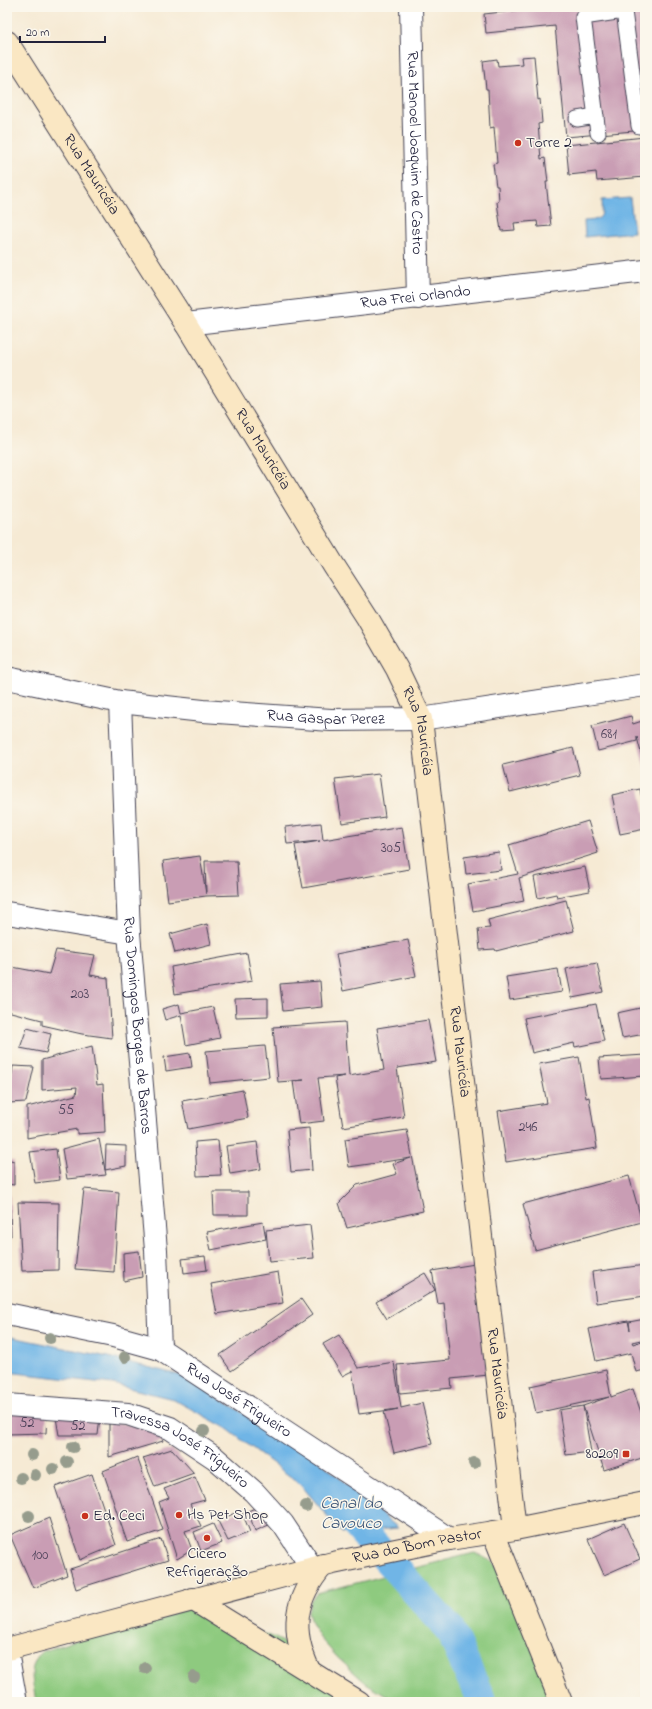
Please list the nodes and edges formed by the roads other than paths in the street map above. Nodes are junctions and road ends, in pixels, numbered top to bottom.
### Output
1 (411, 7) edge
2 (606, 10) edge
3 (7, 42) edge
4 (596, 116) junction
5 (577, 119) dead end
6 (639, 126) dead end
7 (598, 133) dead end
8 (645, 271) edge
9 (418, 298) junction
10 (186, 324) junction
11 (7, 678) edge
12 (645, 685) edge
13 (120, 702) junction
14 (421, 719) junction
15 (7, 913) edge
16 (129, 933) junction
17 (7, 1314) edge
18 (160, 1349) junction
19 (7, 1405) edge
20 (645, 1503) edge
21 (515, 1529) junction
22 (493, 1532) junction
23 (439, 1541) junction
24 (323, 1565) junction
25 (192, 1599) junction
26 (7, 1651) edge
27 (310, 1670) junction
28 (16, 1702) edge
29 (359, 1702) edge
30 (561, 1702) edge

1 - 9 street, Rua Manoel Joaquim de Castro
2 - 4 lane
2 - 6 lane
3 - 10 street, Rua Mauricéia
4 - 5 lane
4 - 7 lane
8 - 9 street, Rua Frei Orlando
9 - 10 street, Rua Frei Orlando
10 - 14 street, Rua Mauricéia
11 - 13 street, Rua Gaspar Perez
12 - 14 street, Rua Gaspar Perez
13 - 14 street, Rua Gaspar Perez
13 - 16 street, Rua Domingos Borges de Barros
14 - 21 street, Rua Mauricéia
15 - 16 street
16 - 18 street, Rua Domingos Borges de Barros
17 - 18 street, Rua José Frigueiro
18 - 23 street, Rua José Frigueiro
19 - 24 street, Travessa José Frigueiro
20 - 21 street, Rua do Bom Pastor
21 - 22 street, Rua do Bom Pastor
22 - 23 street, Rua do Bom Pastor
22 - 30 street
23 - 24 street, Rua do Bom Pastor
24 - 25 street, Rua do Bom Pastor
24 - 27 street
25 - 26 street, Rua do Bom Pastor
25 - 27 street
26 - 28 street
27 - 29 street

